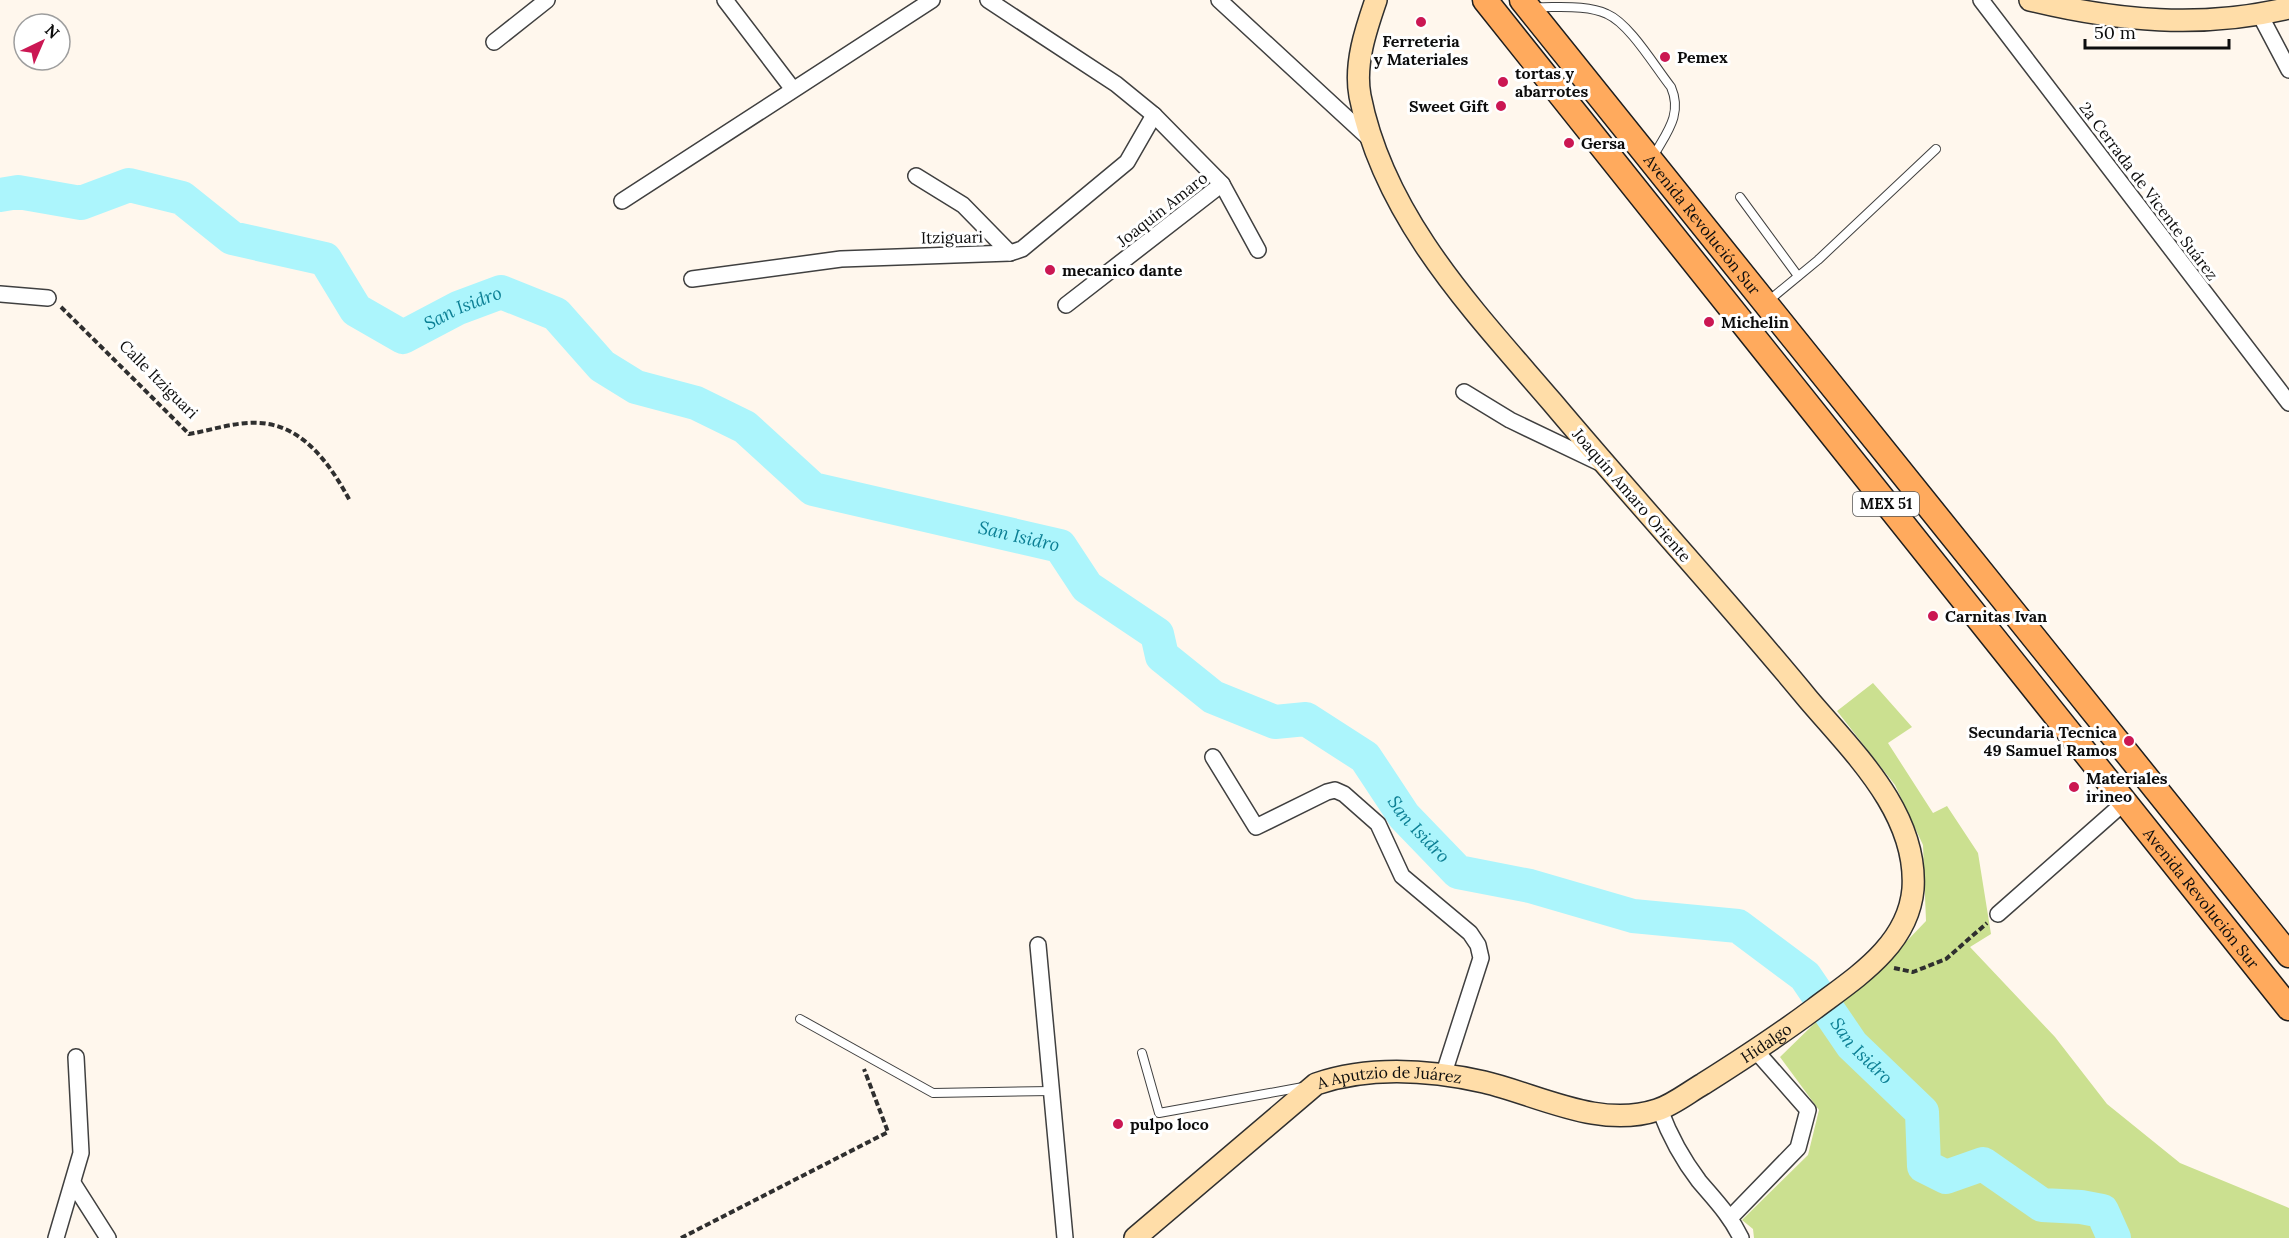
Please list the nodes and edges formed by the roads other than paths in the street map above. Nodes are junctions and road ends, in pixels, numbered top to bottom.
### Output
1 (547, 0) edge
2 (725, 0) edge
3 (932, 0) edge
4 (988, 0) edge
5 (1219, 0) edge
6 (1377, 0) edge
7 (1485, 0) edge
8 (1981, 0) edge
9 (2030, 0) edge
10 (1525, 3) edge
11 (2289, 8) edge
12 (2260, 15) junction
13 (494, 42) dead end
14 (2289, 70) edge
15 (792, 88) junction
16 (1154, 115) junction
17 (1374, 143) junction
18 (1936, 149) dead end
19 (1652, 161) junction
20 (916, 176) dead end
21 (1222, 184) junction
22 (1740, 197) dead end
23 (622, 201) dead end
24 (1258, 250) dead end
25 (1010, 253) junction
26 (1798, 276) junction
27 (692, 279) dead end
28 (0, 294) edge
29 (48, 298) road end
30 (1766, 303) junction
31 (1066, 305) dead end
32 (1464, 392) dead end
33 (2289, 403) edge
34 (1604, 464) junction
35 (1213, 757) dead end
36 (2126, 801) junction
37 (1998, 914) road end
38 (1038, 945) dead end
39 (2289, 955) edge
40 (1874, 962) joint
41 (2289, 1008) edge
42 (800, 1019) dead end
43 (1761, 1048) junction
44 (1142, 1053) dead end
45 (76, 1057) dead end
46 (1443, 1076) junction
47 (1316, 1084) junction
48 (1052, 1090) junction
49 (1660, 1110) junction
50 (73, 1183) junction
51 (1731, 1217) junction
52 (56, 1238) edge
53 (108, 1238) edge
54 (1065, 1238) edge
55 (1135, 1238) edge
56 (1741, 1238) edge

1 - 13 street
2 - 15 street
3 - 15 street
4 - 16 street
5 - 17 street
6 - 17 street, Joaquín Amaro Oriente
7 - 36 main road, Avenida Revolución Sur / MEX 51
8 - 33 street, 2a Cerrada de Vicente Suárez
9 - 12 street
10 - 19 main road, Avenida Revolución Sur / MEX 51
10 - 19 lane
11 - 12 street
12 - 14 street
15 - 23 street
16 - 21 street
16 - 25 street, Itziguari
17 - 34 street, Joaquín Amaro Oriente
18 - 26 lane
19 - 30 main road, Avenida Revolución Sur / MEX 51
20 - 25 street
21 - 24 street
21 - 31 street, Joaquín Amaro
22 - 26 lane
25 - 27 street, Itziguari
26 - 30 lane
28 - 29 street
30 - 39 main road, Avenida Revolución Sur / MEX 51
32 - 34 street
34 - 40 street, Joaquín Amaro Oriente
35 - 46 street
36 - 37 street
36 - 41 main road, Avenida Revolución Sur / MEX 51
38 - 48 street
40 - 43 street, Hidalgo
42 - 48 lane
43 - 49 street, Hidalgo
43 - 51 street
44 - 47 lane
45 - 50 street
46 - 47 street, A Aputzio de Juárez
46 - 49 street, A Aputzio de Juárez
47 - 55 street, A Aputzio de Juárez
48 - 54 street
49 - 51 street
50 - 52 street
50 - 53 street
51 - 56 street

